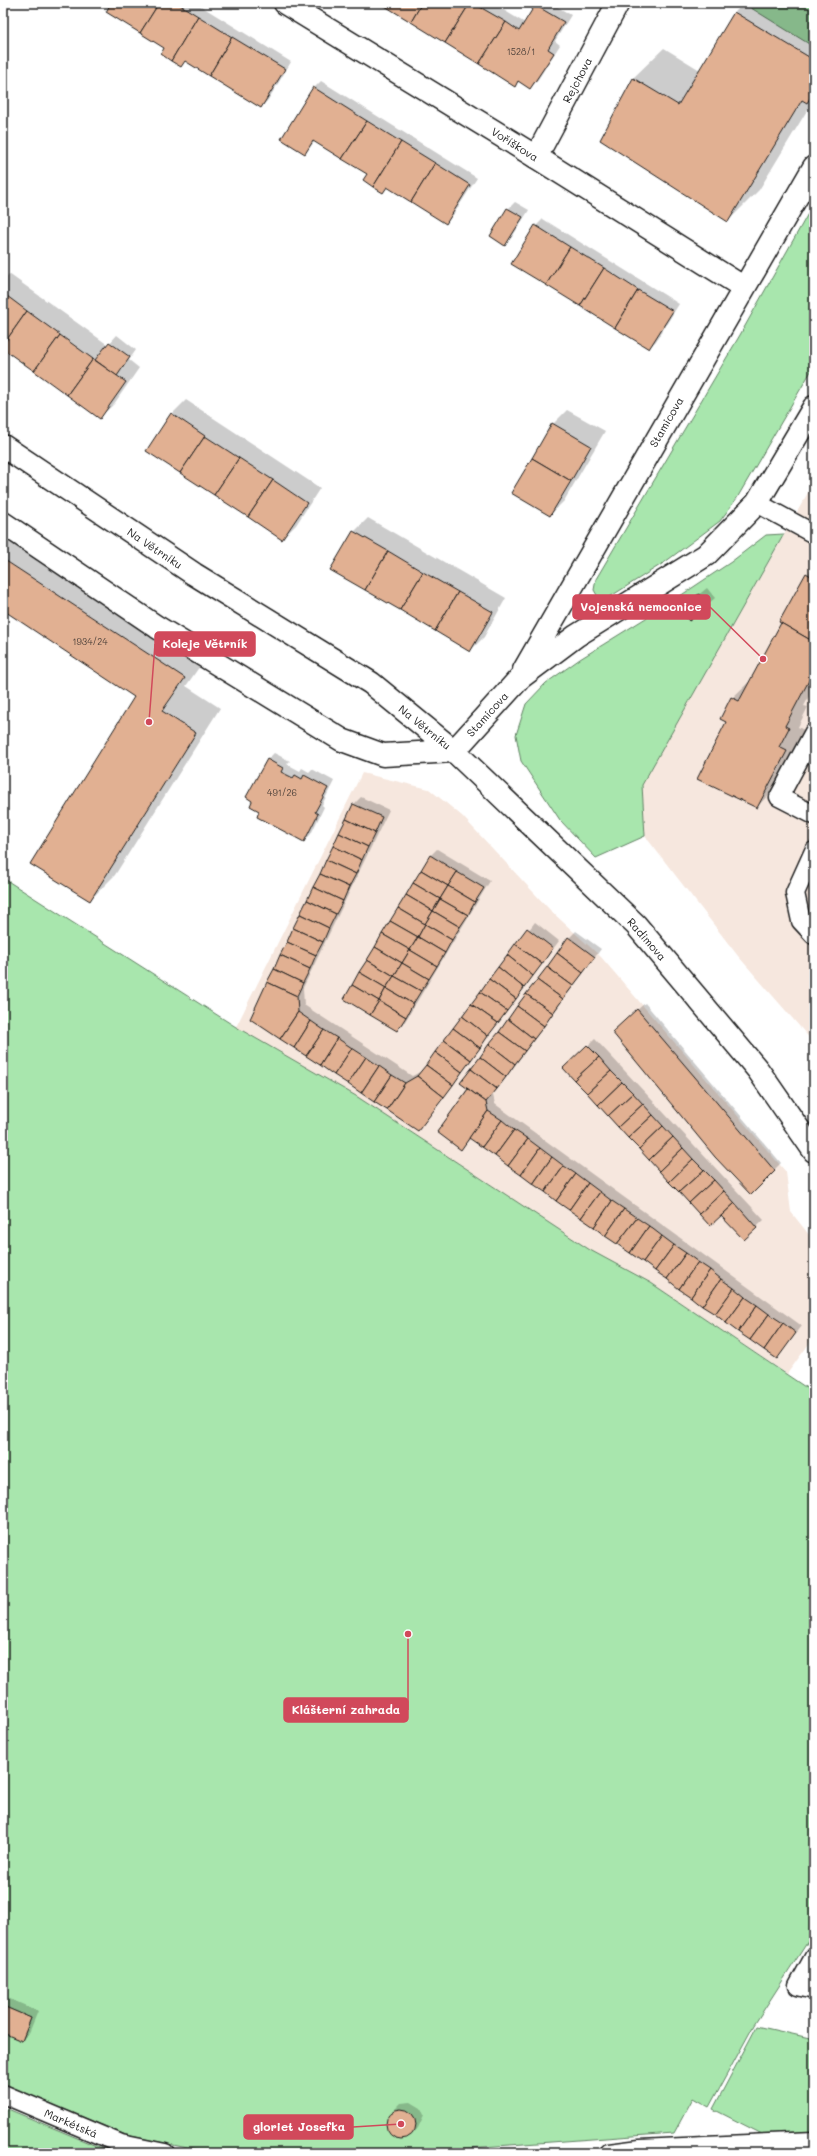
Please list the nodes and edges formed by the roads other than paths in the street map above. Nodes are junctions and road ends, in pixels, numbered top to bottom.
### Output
1 (285, 3) edge
2 (618, 3) edge
3 (536, 156) junction
4 (814, 167) edge
5 (743, 287) junction
6 (814, 407) edge
7 (3, 446) edge
8 (757, 503) junction
9 (3, 523) edge
10 (814, 534) edge
11 (520, 678) junction
12 (814, 732) edge
13 (454, 751) junction
14 (814, 815) edge
15 (814, 851) edge
16 (814, 935) edge
17 (814, 1151) edge
18 (814, 1956) edge
19 (814, 1990) edge
20 (3, 2094) edge
21 (814, 2141) edge
22 (165, 2153) edge
23 (609, 2153) edge

1 - 3 street, Voříškova
2 - 3 street, Rejchova
3 - 5 street, Voříškova
4 - 5 street, Stamicova
5 - 11 street, Stamicova
6 - 8 street, Stamicova
7 - 13 street, Na Větrníku
8 - 10 lane
8 - 11 street, Stamicova
9 - 13 street, Na Větrníku
11 - 13 street, Stamicova
12 - 14 lane
13 - 17 street, Radimova
15 - 16 lane
18 - 19 lane
20 - 22 lane, Markétská
21 - 23 lane

